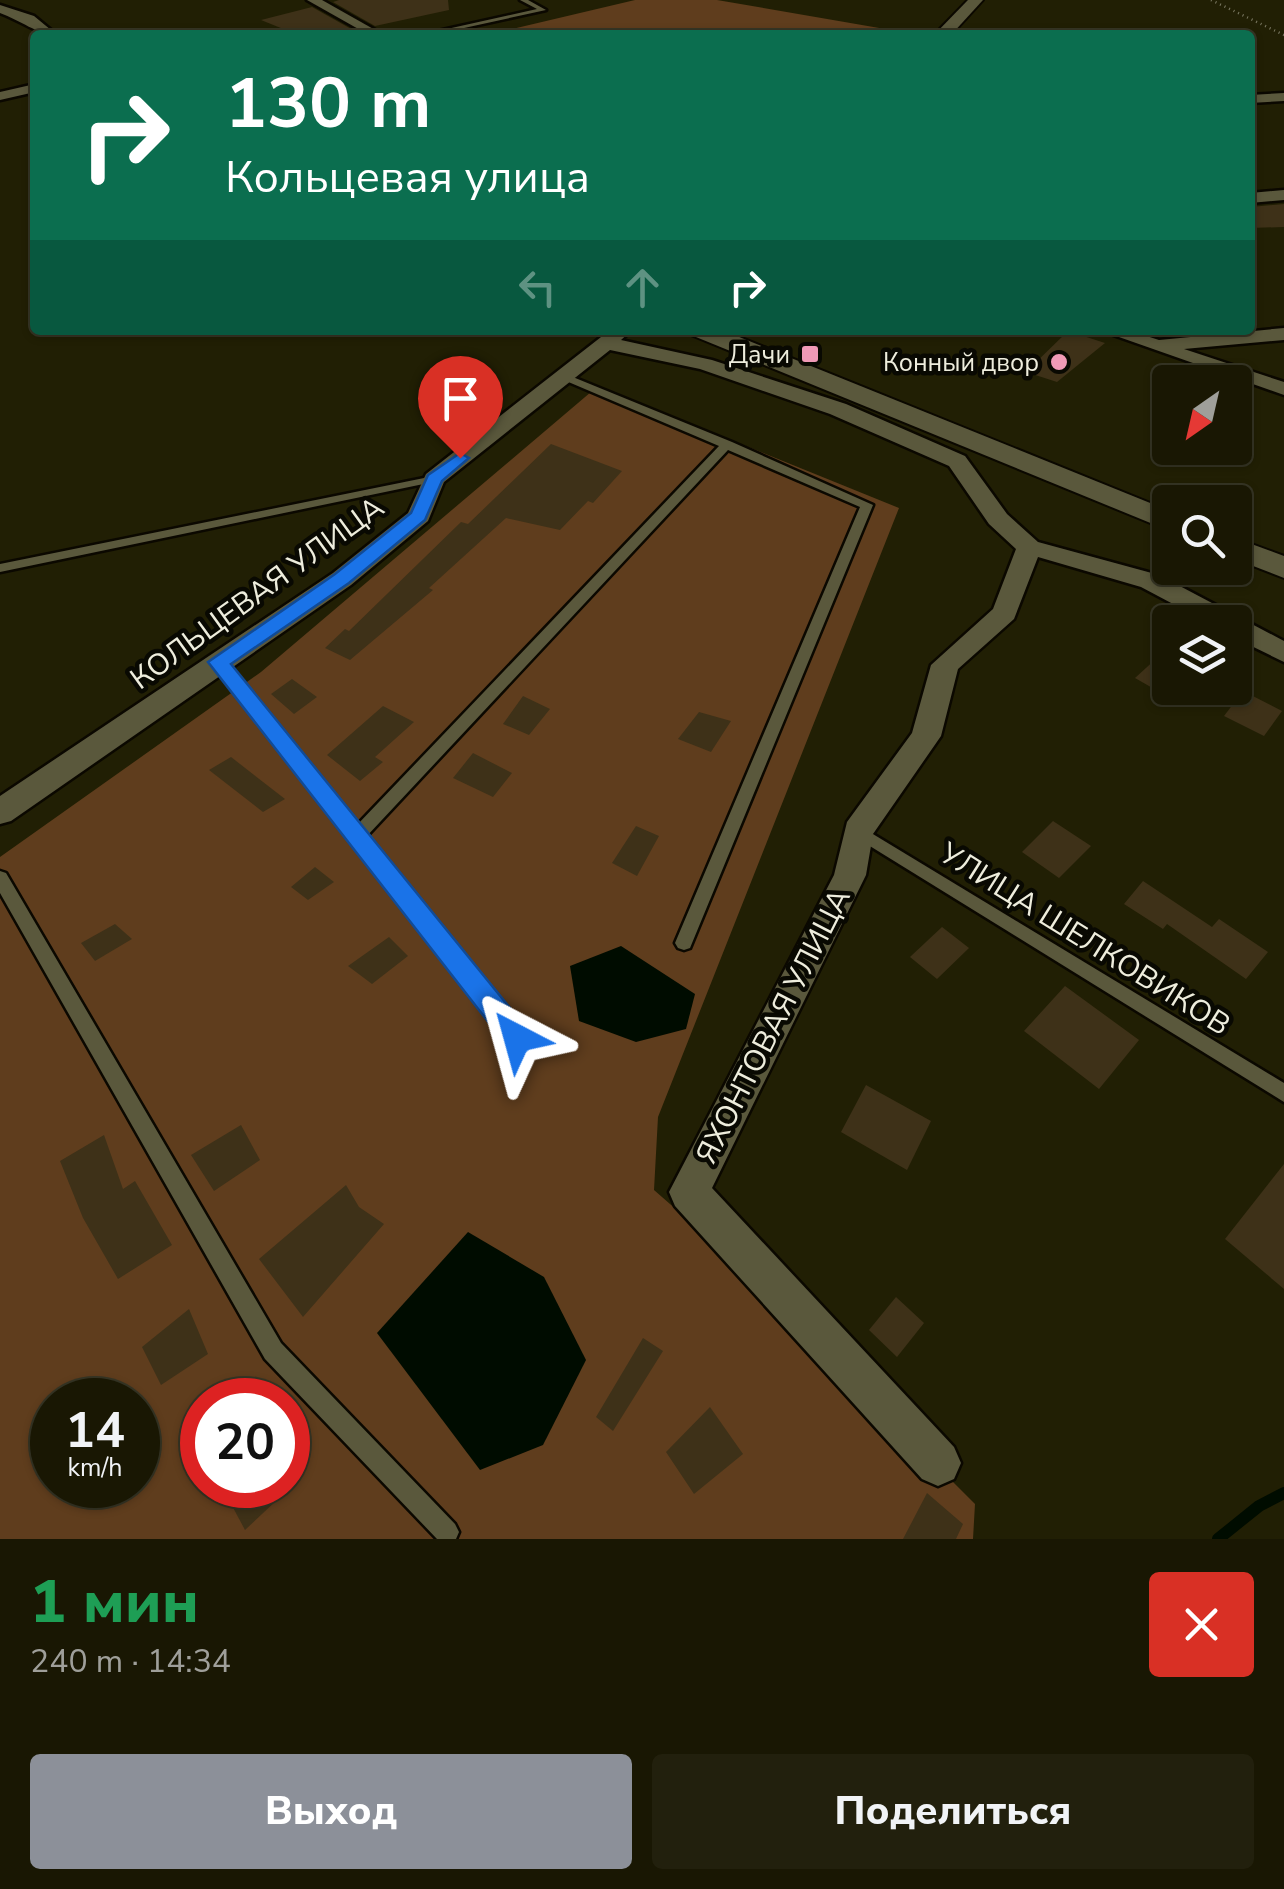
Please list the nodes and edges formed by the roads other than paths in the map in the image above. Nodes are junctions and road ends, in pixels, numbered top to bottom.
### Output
1 (29, 0) edge
2 (313, 0) edge
3 (523, 0) edge
4 (976, 0) edge
5 (0, 8) edge
6 (45, 30) edge
7 (369, 30) edge
8 (446, 30) edge
9 (947, 30) edge
10 (30, 89) edge
11 (0, 96) edge
12 (1284, 97) edge
13 (1255, 100) edge
14 (1284, 196) edge
15 (1255, 198) edge
16 (1284, 334) edge
17 (712, 335) edge
18 (1124, 335) edge
19 (614, 336) edge
20 (1154, 345) junction
21 (563, 376) junction
22 (1284, 389) edge
23 (728, 444) junction
24 (434, 479) junction
25 (1152, 515) edge
26 (1029, 547) junction
27 (1252, 555) edge
28 (0, 568) edge
29 (1284, 568) edge
30 (1195, 605) edge
31 (1252, 636) edge
32 (1284, 654) edge
33 (219, 662) junction
34 (0, 812) edge
35 (858, 831) junction
36 (357, 836) junction
37 (0, 878) edge
38 (684, 943) dead end
39 (517, 1038) dead end
40 (1284, 1093) edge
41 (938, 1462) dead end
42 (447, 1532) dead end

1 - 5 street
2 - 7 street
3 - 8 lane
4 - 9 street
5 - 6 street
10 - 11 street
12 - 13 street
14 - 15 street
16 - 20 street
17 - 25 street
18 - 20 street
19 - 21 street, КОЛЬЦЕВАЯ УЛИЦА
19 - 26 street
20 - 22 street
21 - 23 lane
21 - 24 street, КОЛЬЦЕВАЯ УЛИЦА
23 - 36 lane
23 - 38 lane
24 - 28 lane
24 - 33 street, КОЛЬЦЕВАЯ УЛИЦА
26 - 30 street
26 - 35 street, ЯХОНТОВАЯ УЛИЦА
27 - 29 street
31 - 32 street
33 - 34 street, КОЛЬЦЕВАЯ УЛИЦА
33 - 36 lane
35 - 40 lane, УЛИЦА ШЕЛКОВИКОВ
35 - 41 street, ЯХОНТОВАЯ УЛИЦА
36 - 39 lane
37 - 42 lane

